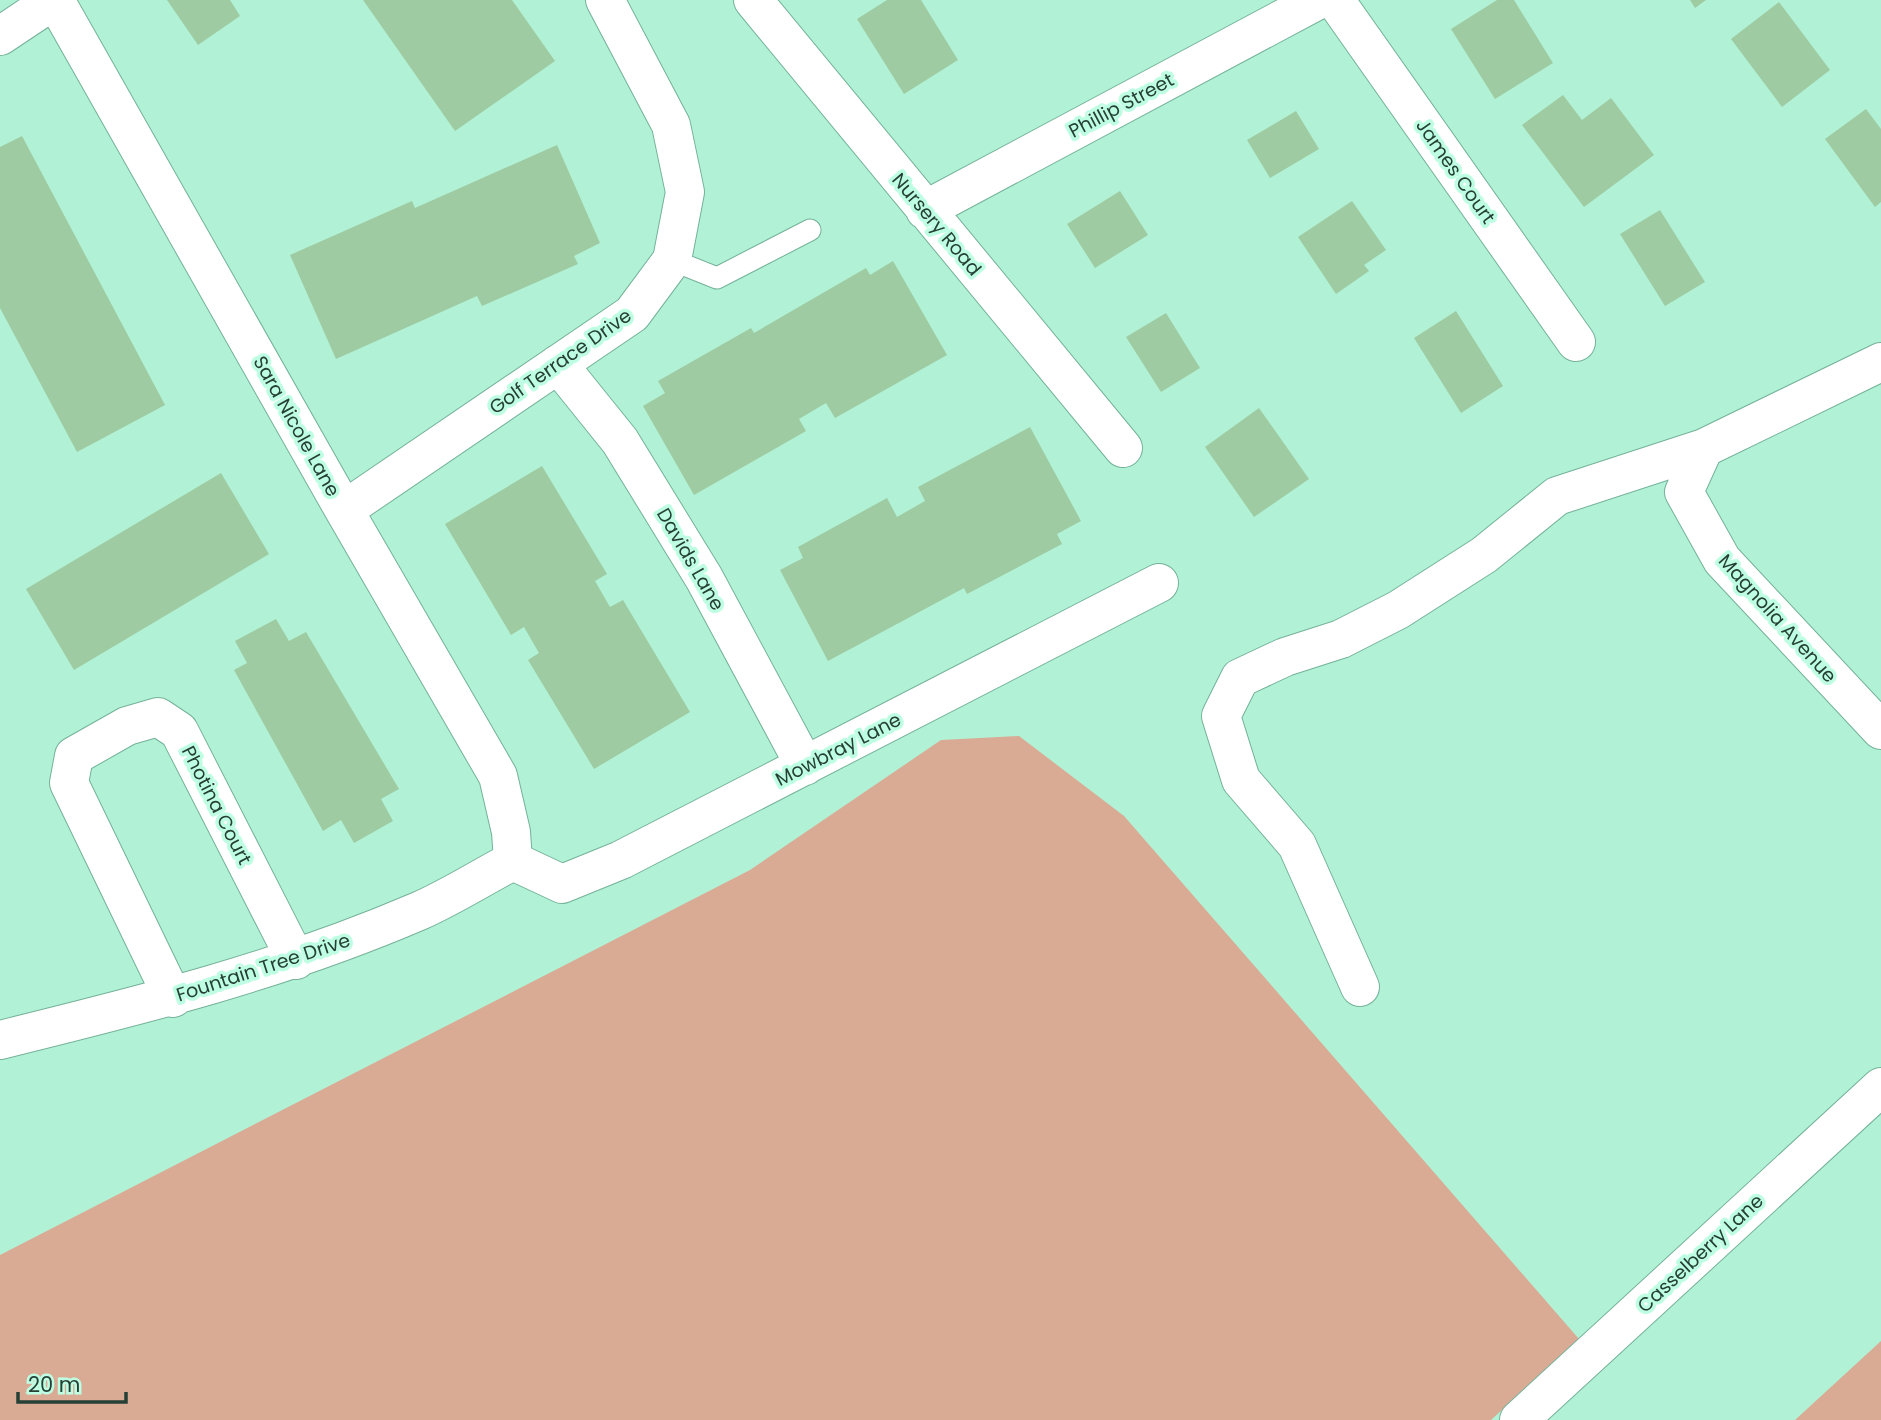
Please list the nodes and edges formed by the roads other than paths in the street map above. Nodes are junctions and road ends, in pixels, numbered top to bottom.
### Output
1 (55, 0) edge
2 (605, 0) edge
3 (752, 0) edge
4 (1318, 0) edge
5 (1335, 0) edge
6 (0, 36) edge
7 (925, 210) junction
8 (810, 230) dead end
9 (671, 260) junction
10 (1576, 342) dead end
11 (1881, 362) edge
12 (558, 364) junction
13 (1123, 447) dead end
14 (1704, 448) junction
15 (344, 510) junction
16 (1159, 583) dead end
17 (1881, 730) edge
18 (805, 766) junction
19 (513, 861) junction
20 (296, 960) junction
21 (1360, 987) dead end
22 (173, 998) junction
23 (0, 1040) edge
24 (1881, 1087) edge
25 (1519, 1420) edge

1 - 6 street
1 - 15 street, Sara Nicole Lane
2 - 9 street, Golf Terrace Drive
3 - 7 street, Nursery Road
4 - 7 street, Phillip Street
5 - 10 street, James Court
7 - 13 street, Nursery Road
8 - 9 lane
9 - 12 street, Golf Terrace Drive
11 - 14 street
12 - 15 street, Golf Terrace Drive
12 - 18 street, Davids Lane
14 - 17 street, Magnolia Avenue
14 - 21 street
15 - 19 street, Sara Nicole Lane
16 - 18 street, Mowbray Lane
18 - 19 street, Mowbray Lane
19 - 20 street, Fountain Tree Drive
20 - 22 street, Fountain Tree Drive
20 - 22 street, Photina Court
22 - 23 street, Fountain Tree Drive
24 - 25 street, Casselberry Lane

